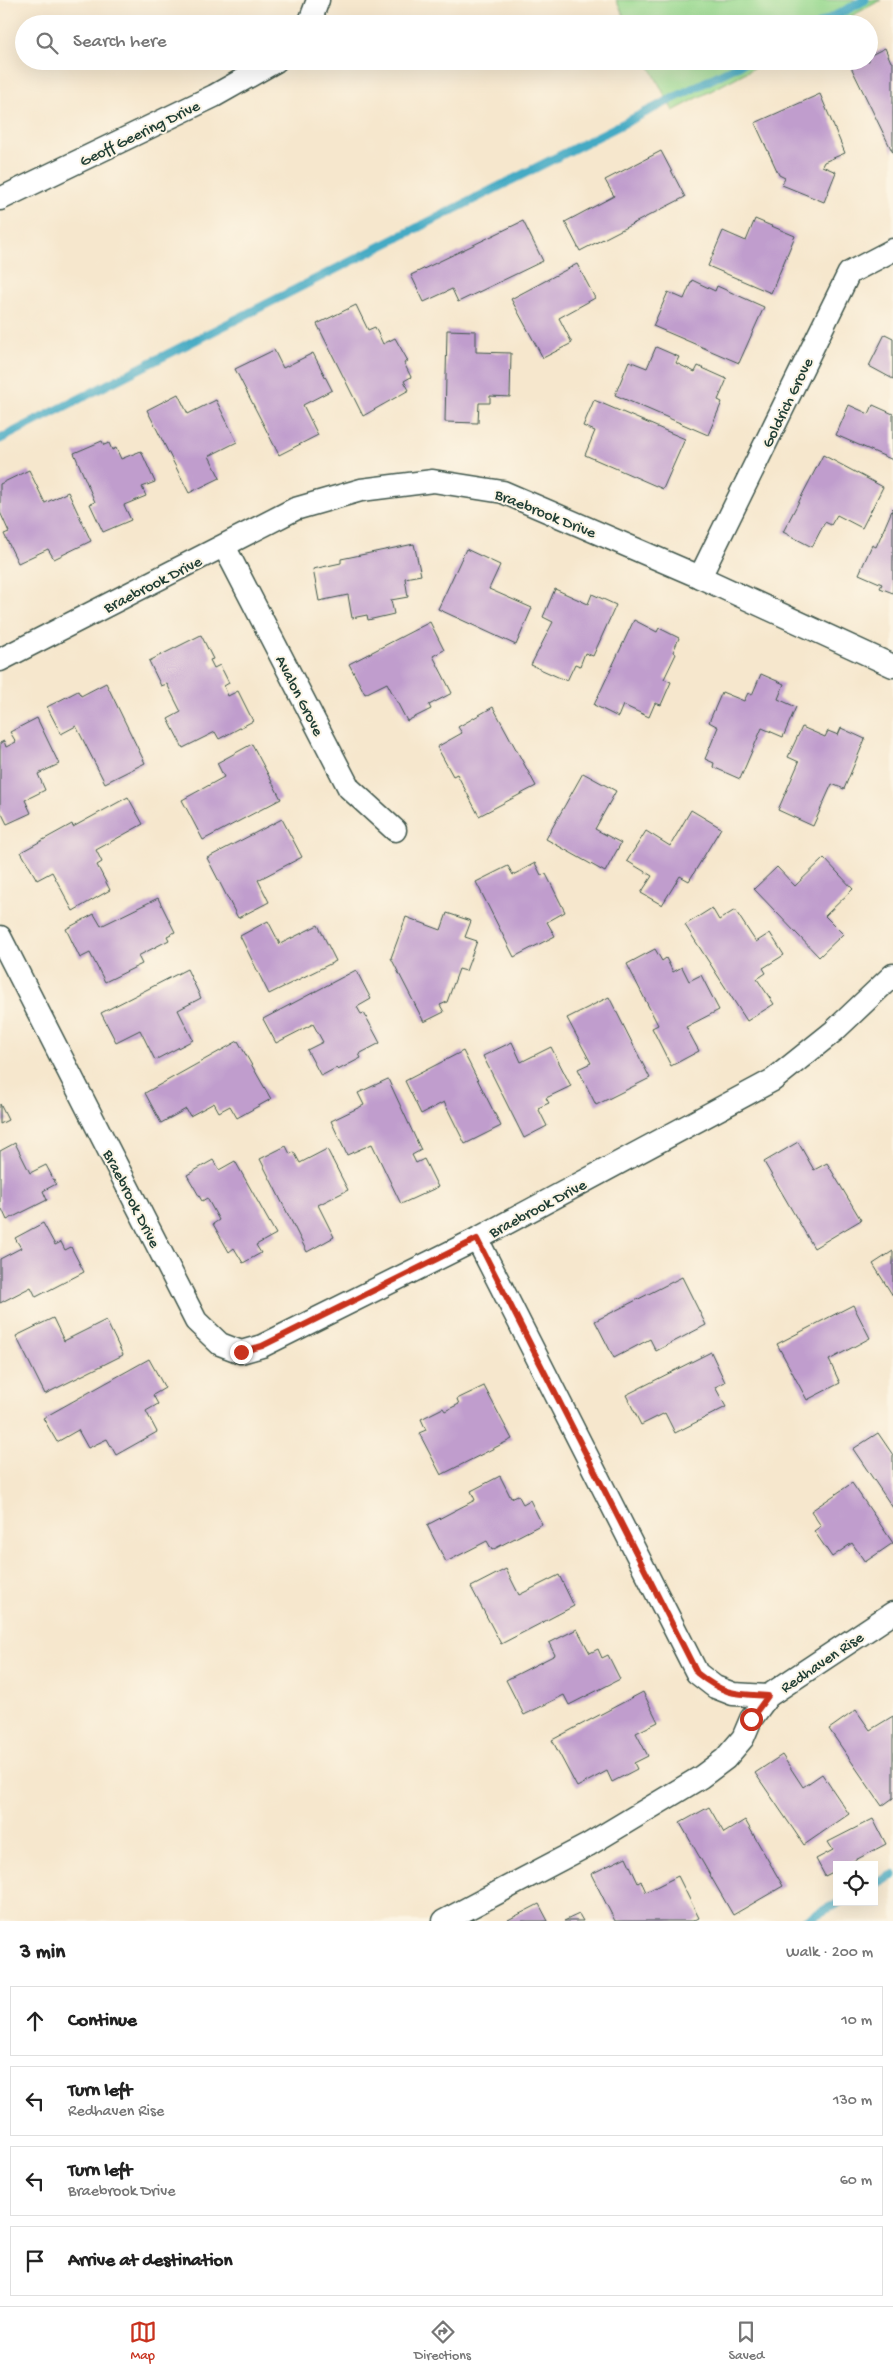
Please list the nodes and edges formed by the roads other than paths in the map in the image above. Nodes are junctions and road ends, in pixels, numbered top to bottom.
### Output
1 (318, 0) edge
2 (312, 15) edge
3 (260, 70) edge
4 (0, 199) edge
5 (893, 250) edge
6 (224, 546) junction
7 (700, 577) junction
8 (0, 660) edge
9 (893, 666) edge
10 (395, 830) dead end
11 (0, 937) edge
12 (893, 975) edge
13 (477, 1239) junction
14 (893, 1613) edge
15 (768, 1696) junction
16 (444, 1921) edge

1 - 2 street
3 - 4 street, Geoff Geering Drive
5 - 7 street, Goldrich Grove
6 - 7 street, Braebrook Drive
6 - 8 street, Braebrook Drive
6 - 10 street, Avalon Grove
7 - 9 street, Braebrook Drive
11 - 13 street, Braebrook Drive
12 - 13 street, Braebrook Drive
13 - 15 street, Redhaven Rise
14 - 15 street, Redhaven Rise
15 - 16 street

